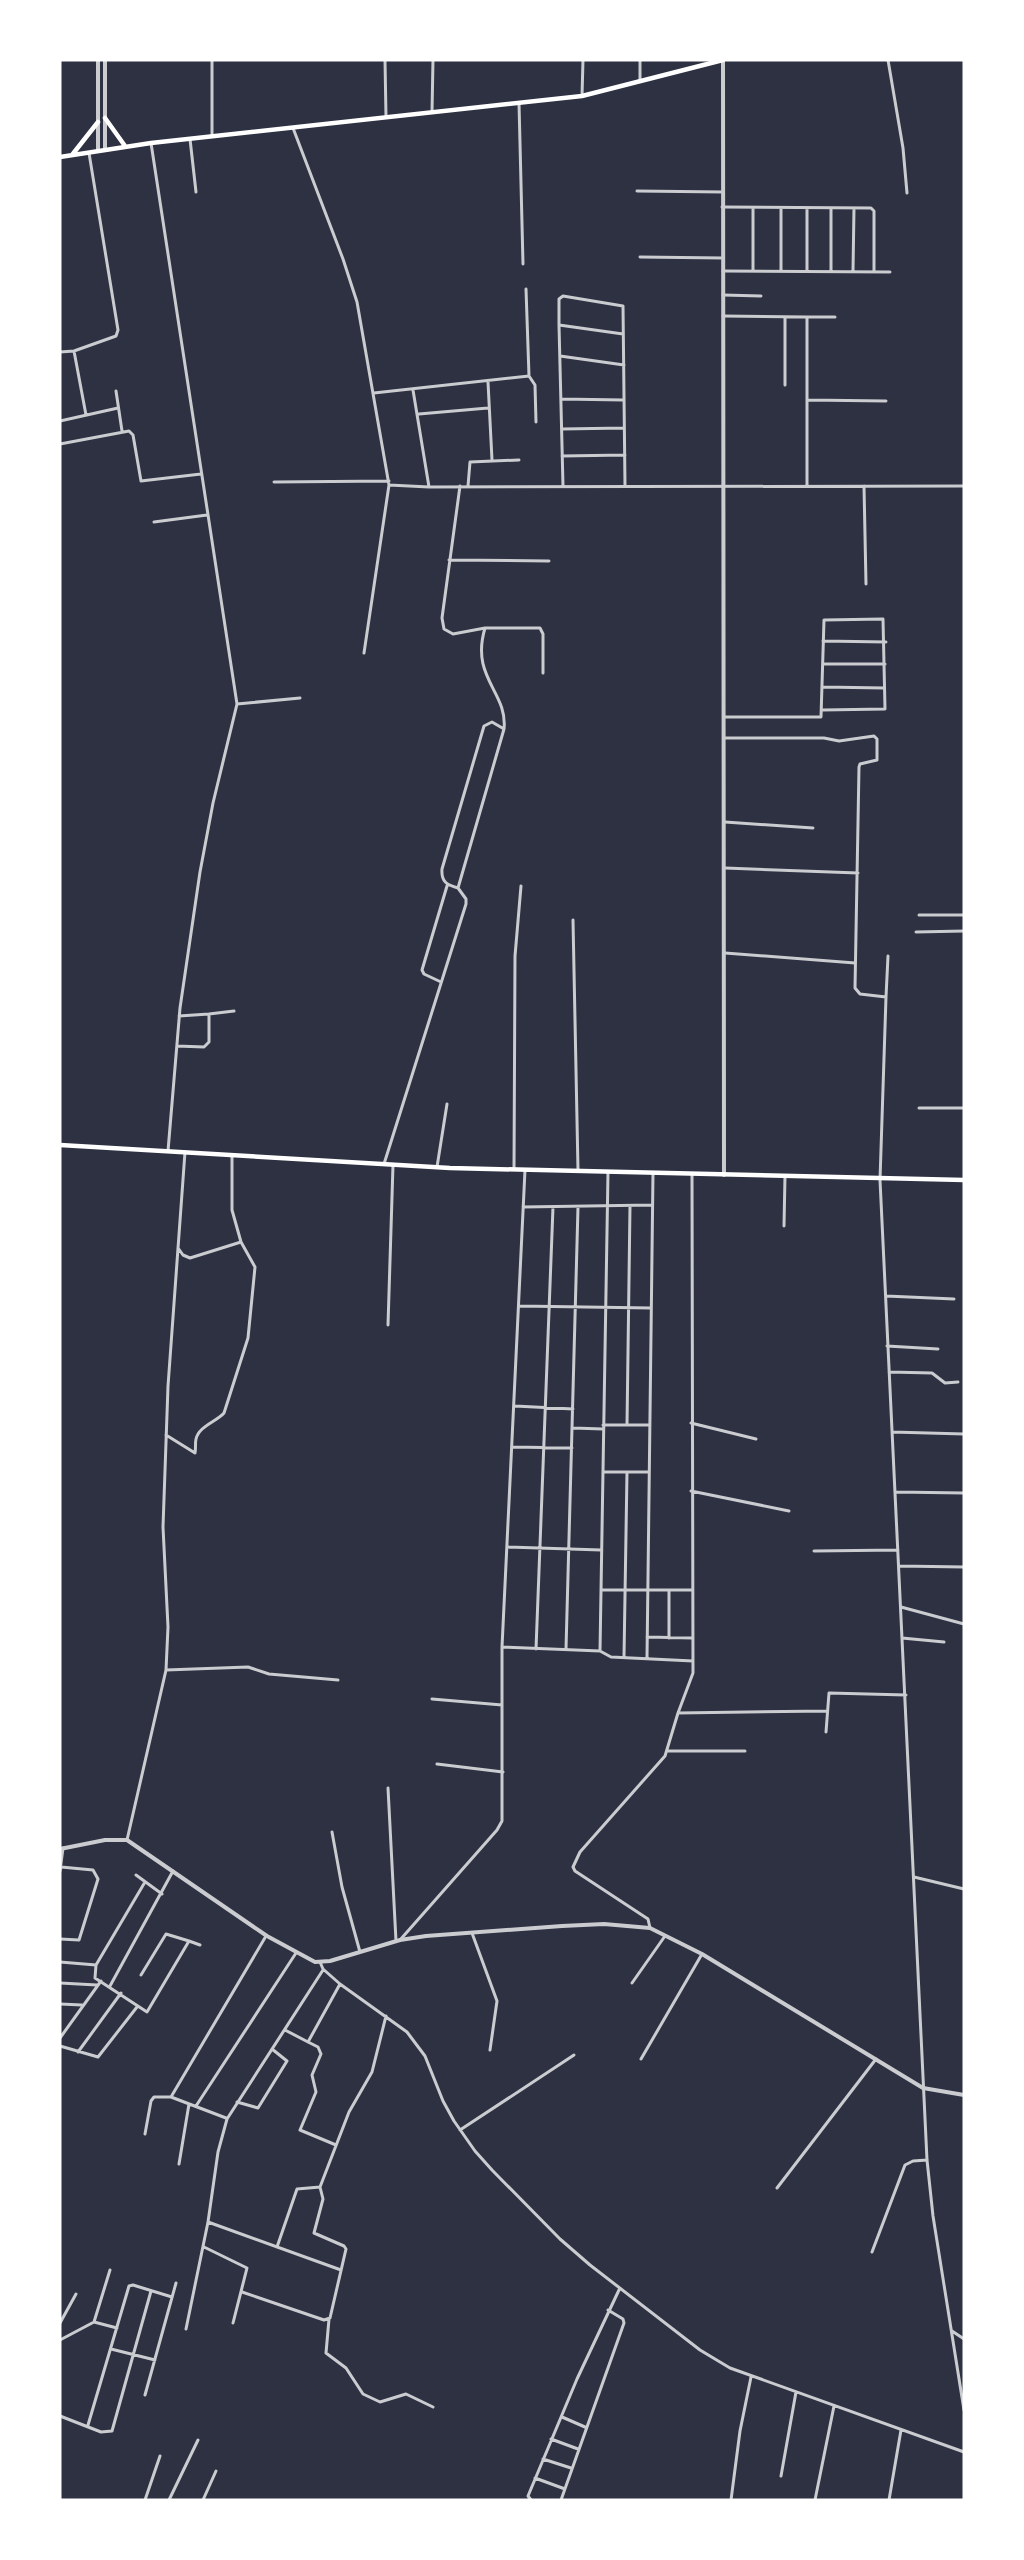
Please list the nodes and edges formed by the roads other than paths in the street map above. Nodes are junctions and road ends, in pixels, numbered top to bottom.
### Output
1 (98, 60) edge
2 (105, 60) edge
3 (212, 60) edge
4 (385, 60) edge
5 (432, 60) edge
6 (582, 60) edge
7 (640, 60) edge
8 (723, 60) edge
9 (888, 60) edge
10 (640, 82) junction
11 (582, 96) junction
12 (519, 104) junction
13 (432, 112) junction
14 (386, 117) junction
15 (105, 118) junction
16 (98, 122) junction
17 (293, 128) junction
18 (212, 136) junction
19 (190, 139) junction
20 (151, 143) junction
21 (125, 146) junction
22 (105, 149) junction
23 (98, 150) junction
24 (89, 152) junction
25 (72, 155) junction
26 (60, 158) edge
27 (637, 191) dead end
28 (196, 192) dead end
29 (723, 192) junction
30 (907, 193) dead end
31 (722, 207) junction
32 (753, 208) junction
33 (854, 208) junction
34 (781, 209) junction
35 (807, 209) junction
36 (831, 209) junction
37 (640, 257) dead end
38 (723, 258) junction
39 (523, 264) dead end
40 (723, 271) junction
41 (753, 271) junction
42 (781, 271) junction
43 (807, 271) junction
44 (831, 271) junction
45 (853, 271) junction
46 (874, 271) junction
47 (890, 272) dead end
48 (526, 289) dead end
49 (723, 295) junction
50 (761, 296) dead end
51 (723, 316) junction
52 (785, 317) junction
53 (807, 317) junction
54 (835, 317) dead end
55 (559, 325) junction
56 (624, 334) junction
57 (74, 351) junction
58 (60, 352) edge
59 (560, 356) junction
60 (624, 365) junction
61 (529, 376) junction
62 (488, 382) junction
63 (785, 385) dead end
64 (413, 390) junction
65 (116, 391) dead end
66 (374, 393) junction
67 (561, 399) junction
68 (623, 400) junction
69 (808, 400) junction
70 (886, 401) dead end
71 (118, 408) junction
72 (489, 408) junction
73 (418, 414) junction
74 (86, 415) junction
75 (60, 421) edge
76 (536, 422) dead end
77 (624, 428) junction
78 (562, 429) junction
79 (123, 431) junction
80 (60, 444) edge
81 (625, 455) junction
82 (562, 456) junction
83 (492, 460) junction
84 (519, 460) dead end
85 (201, 474) junction
86 (274, 482) dead end
87 (389, 483) junction
88 (724, 485) junction
89 (460, 486) junction
90 (468, 486) junction
91 (563, 486) junction
92 (625, 486) junction
93 (807, 486) junction
94 (864, 486) junction
95 (964, 486) edge
96 (429, 487) junction
97 (207, 515) junction
98 (154, 522) dead end
99 (449, 560) junction
100 (549, 561) dead end
101 (866, 584) dead end
102 (485, 627) junction
103 (823, 641) junction
104 (886, 642) junction
105 (364, 653) dead end
106 (823, 664) junction
107 (885, 664) junction
108 (543, 673) dead end
109 (823, 687) junction
110 (885, 688) junction
111 (300, 698) dead end
112 (237, 704) junction
113 (823, 710) junction
114 (725, 717) junction
115 (504, 729) junction
116 (725, 738) junction
117 (725, 822) junction
118 (813, 828) dead end
119 (725, 868) junction
120 (858, 873) junction
121 (447, 885) junction
122 (521, 886) dead end
123 (458, 888) junction
124 (918, 915) dead end
125 (964, 915) edge
126 (573, 920) dead end
127 (964, 931) edge
128 (916, 932) dead end
129 (725, 953) junction
130 (888, 956) dead end
131 (855, 963) junction
132 (441, 982) junction
133 (886, 997) junction
134 (234, 1011) dead end
135 (209, 1014) junction
136 (179, 1016) junction
137 (177, 1046) junction
138 (447, 1104) dead end
139 (919, 1108) dead end
140 (964, 1108) edge
141 (60, 1145) edge
142 (168, 1151) junction
143 (185, 1152) junction
144 (232, 1155) junction
145 (384, 1164) junction
146 (393, 1165) junction
147 (437, 1167) junction
148 (514, 1170) junction
149 (525, 1170) junction
150 (578, 1171) junction
151 (608, 1172) junction
152 (653, 1173) junction
153 (692, 1174) junction
154 (724, 1174) junction
155 (964, 1175) edge
156 (784, 1176) junction
157 (880, 1180) junction
158 (964, 1180) edge
159 (652, 1205) junction
160 (630, 1206) junction
161 (523, 1207) junction
162 (553, 1207) junction
163 (578, 1207) junction
164 (607, 1207) junction
165 (784, 1226) dead end
166 (241, 1242) junction
167 (178, 1246) junction
168 (886, 1296) junction
169 (954, 1299) dead end
170 (519, 1306) junction
171 (550, 1307) junction
172 (576, 1307) junction
173 (605, 1308) junction
174 (628, 1308) junction
175 (651, 1308) junction
176 (388, 1325) dead end
177 (887, 1346) junction
178 (938, 1349) dead end
179 (889, 1372) junction
180 (958, 1382) dead end
181 (515, 1406) junction
182 (546, 1407) junction
183 (573, 1409) junction
184 (691, 1423) junction
185 (627, 1425) junction
186 (650, 1425) junction
187 (603, 1427) junction
188 (573, 1428) junction
189 (892, 1432) junction
190 (964, 1434) edge
191 (166, 1435) junction
192 (756, 1438) dead end
193 (513, 1447) junction
194 (544, 1448) junction
195 (572, 1448) junction
196 (602, 1472) junction
197 (627, 1472) junction
198 (649, 1472) junction
199 (691, 1491) junction
200 (895, 1492) junction
201 (964, 1493) edge
202 (789, 1511) dead end
203 (507, 1547) junction
204 (541, 1549) junction
205 (570, 1550) junction
206 (601, 1550) junction
207 (898, 1550) junction
208 (814, 1551) dead end
209 (899, 1566) junction
210 (964, 1568) edge
211 (601, 1590) junction
212 (625, 1590) junction
213 (647, 1590) junction
214 (669, 1590) junction
215 (693, 1590) junction
216 (901, 1607) junction
217 (964, 1624) edge
218 (647, 1637) junction
219 (669, 1638) junction
220 (692, 1638) junction
221 (902, 1638) junction
222 (944, 1642) dead end
223 (502, 1647) junction
224 (536, 1649) junction
225 (566, 1649) junction
226 (600, 1651) junction
227 (624, 1657) junction
228 (647, 1658) junction
229 (693, 1660) junction
230 (166, 1670) junction
231 (338, 1680) dead end
232 (906, 1695) junction
233 (432, 1699) dead end
234 (502, 1705) junction
235 (827, 1711) junction
236 (678, 1713) junction
237 (826, 1732) dead end
238 (667, 1751) junction
239 (745, 1751) dead end
240 (437, 1764) dead end
241 (503, 1772) junction
242 (388, 1788) dead end
243 (332, 1832) dead end
244 (127, 1840) junction
245 (62, 1848) edge
246 (61, 1869) edge
247 (172, 1871) junction
248 (135, 1875) dead end
249 (915, 1877) junction
250 (145, 1882) junction
251 (964, 1889) edge
252 (162, 1894) junction
253 (650, 1928) junction
254 (471, 1932) junction
255 (666, 1935) junction
256 (267, 1936) junction
257 (60, 1939) edge
258 (398, 1940) junction
259 (189, 1941) junction
260 (200, 1945) dead end
261 (360, 1952) junction
262 (296, 1953) junction
263 (702, 1954) junction
264 (60, 1962) edge
265 (320, 1962) junction
266 (96, 1965) junction
267 (323, 1969) junction
268 (141, 1975) dead end
269 (60, 1983) edge
270 (99, 1983) junction
271 (632, 1983) dead end
272 (340, 1984) junction
273 (110, 1986) junction
274 (121, 1993) junction
275 (60, 2004) edge
276 (83, 2005) junction
277 (138, 2006) junction
278 (386, 2016) junction
279 (285, 2030) junction
280 (60, 2038) edge
281 (308, 2042) junction
282 (60, 2046) edge
283 (272, 2049) junction
284 (490, 2049) dead end
285 (78, 2052) junction
286 (574, 2055) dead end
287 (641, 2059) dead end
288 (876, 2059) junction
289 (923, 2088) junction
290 (964, 2095) edge
291 (171, 2097) junction
292 (237, 2102) junction
293 (189, 2104) junction
294 (196, 2106) junction
295 (227, 2119) junction
296 (460, 2130) junction
297 (145, 2134) dead end
298 (336, 2145) junction
299 (927, 2160) junction
300 (179, 2164) dead end
301 (320, 2187) junction
302 (777, 2188) dead end
303 (208, 2222) junction
304 (204, 2247) junction
305 (277, 2247) junction
306 (872, 2252) dead end
307 (110, 2270) dead end
308 (341, 2270) junction
309 (176, 2283) dead end
310 (151, 2290) junction
311 (619, 2290) junction
312 (242, 2292) junction
313 (76, 2294) dead end
314 (172, 2297) junction
315 (608, 2310) junction
316 (329, 2319) junction
317 (94, 2322) junction
318 (60, 2323) edge
319 (233, 2323) dead end
320 (117, 2328) junction
321 (186, 2329) dead end
322 (952, 2331) junction
323 (964, 2339) edge
324 (60, 2340) edge
325 (111, 2349) junction
326 (132, 2354) junction
327 (154, 2360) junction
328 (751, 2377) junction
329 (796, 2392) junction
330 (145, 2395) dead end
331 (834, 2406) junction
332 (433, 2407) dead end
333 (964, 2410) edge
334 (60, 2417) edge
335 (561, 2417) junction
336 (88, 2425) junction
337 (585, 2427) junction
338 (901, 2430) junction
339 (551, 2439) junction
340 (198, 2440) dead end
341 (578, 2449) junction
342 (964, 2452) edge
343 (160, 2456) dead end
344 (543, 2459) junction
345 (571, 2468) junction
346 (216, 2471) dead end
347 (781, 2476) dead end
348 (535, 2478) junction
349 (564, 2489) junction
350 (145, 2500) edge
351 (170, 2500) edge
352 (203, 2500) edge
353 (531, 2500) edge
354 (561, 2500) edge
355 (731, 2500) edge
356 (815, 2500) edge
357 (889, 2500) edge

1 - 16 street
2 - 15 street
3 - 18 street
4 - 14 street
5 - 13 street
6 - 11 street
7 - 10 street
8 - 10 main road
8 - 29 street
9 - 30 street
10 - 11 main road
11 - 12 main road
12 - 13 main road
12 - 39 street
13 - 14 main road
14 - 17 main road
15 - 21 main road
15 - 22 street
16 - 23 street
16 - 25 main road
17 - 18 main road
17 - 66 street
18 - 19 main road
19 - 20 main road
19 - 28 street
20 - 21 main road
20 - 85 street
21 - 22 main road
22 - 23 main road
23 - 24 main road
24 - 25 main road
24 - 57 street
25 - 26 main road
27 - 29 street
29 - 31 street
31 - 32 street
31 - 38 street
32 - 34 street
32 - 41 street
33 - 36 street
33 - 45 street
33 - 46 street
34 - 35 street
34 - 42 street
35 - 36 street
35 - 43 street
36 - 44 street
37 - 38 street
38 - 40 street
40 - 41 street
40 - 49 street
41 - 42 street
42 - 43 street
43 - 44 street
44 - 45 street
45 - 46 street
46 - 47 street
48 - 61 street
49 - 50 street
49 - 51 street
51 - 52 street
51 - 88 street
52 - 53 street
52 - 63 street
53 - 54 street
53 - 69 street
55 - 56 street
55 - 56 street
55 - 59 street
56 - 60 street
57 - 58 street
57 - 74 street
59 - 60 street
59 - 67 street
60 - 68 street
61 - 62 street
61 - 76 street
62 - 64 street
62 - 72 street
64 - 66 street
64 - 73 street
65 - 71 street
66 - 87 street
67 - 68 street
67 - 78 street
68 - 77 street
69 - 70 street
69 - 93 street
71 - 74 street
71 - 79 street
72 - 73 street
72 - 83 street
73 - 96 street
74 - 75 street
77 - 78 street
77 - 81 street
78 - 82 street
79 - 80 street
79 - 85 street
81 - 82 street
81 - 92 street
82 - 91 street
83 - 84 street
83 - 90 street
85 - 97 street
86 - 87 street
87 - 96 street
87 - 105 street
88 - 92 street
88 - 93 street
88 - 114 street
89 - 90 street
89 - 96 street
89 - 99 street
90 - 91 street
91 - 92 street
93 - 94 street
94 - 95 street
94 - 101 street
97 - 98 street
97 - 112 street
99 - 100 street
99 - 102 street
102 - 108 street
102 - 115 street
103 - 104 street
103 - 104 street
103 - 106 street
104 - 107 street
106 - 107 street
106 - 109 street
107 - 110 street
109 - 110 street
109 - 113 street
110 - 113 street
111 - 112 street
112 - 136 street
113 - 114 street
114 - 116 street
115 - 121 street
115 - 123 street
116 - 117 street
116 - 120 street
117 - 118 street
117 - 119 street
119 - 120 street
119 - 129 street
120 - 131 street
121 - 123 street
121 - 132 street
122 - 148 street
123 - 132 street
124 - 125 street
126 - 150 street
127 - 128 street
129 - 131 street
129 - 154 street
130 - 133 street
131 - 133 street
132 - 145 street
133 - 157 street
134 - 135 street
135 - 136 street
135 - 137 street
136 - 137 street
137 - 142 street
138 - 147 street
139 - 140 street
141 - 142 main road
142 - 143 main road
143 - 144 main road
143 - 167 street
144 - 145 main road
144 - 166 street
145 - 146 main road
146 - 147 main road
146 - 176 street
147 - 148 main road
148 - 149 main road
149 - 150 main road
149 - 161 street
150 - 151 main road
151 - 152 main road
151 - 164 street
152 - 153 main road
152 - 159 street
153 - 154 main road
153 - 184 street
154 - 156 main road
155 - 158 street
156 - 157 main road
156 - 165 street
157 - 158 main road
157 - 168 street
159 - 160 street
159 - 175 street
160 - 164 street
160 - 174 street
161 - 162 street
161 - 170 street
162 - 163 street
162 - 171 street
163 - 164 street
163 - 172 street
164 - 173 street
166 - 167 street
166 - 191 street
167 - 191 street
168 - 169 street
168 - 177 street
170 - 171 street
170 - 181 street
171 - 172 street
171 - 182 street
172 - 173 street
172 - 183 street
173 - 174 street
173 - 187 street
174 - 175 street
174 - 185 street
175 - 186 street
177 - 178 street
177 - 179 street
179 - 180 street
179 - 189 street
181 - 182 street
181 - 193 street
182 - 183 street
182 - 194 street
183 - 188 street
184 - 192 street
184 - 199 street
185 - 186 street
185 - 187 street
186 - 198 street
187 - 188 street
187 - 196 street
188 - 195 street
189 - 190 street
189 - 200 street
191 - 230 street
193 - 194 street
193 - 203 street
194 - 195 street
194 - 204 street
195 - 205 street
196 - 197 street
196 - 206 street
197 - 198 street
197 - 212 street
198 - 213 street
199 - 202 street
199 - 215 street
200 - 201 street
200 - 207 street
203 - 204 street
203 - 223 street
204 - 205 street
204 - 224 street
205 - 206 street
205 - 225 street
206 - 211 street
207 - 208 street
207 - 209 street
209 - 210 street
209 - 216 street
211 - 212 street
211 - 226 street
212 - 213 street
212 - 227 street
213 - 214 street
213 - 218 street
214 - 215 street
214 - 219 street
215 - 220 street
216 - 217 street
216 - 221 street
218 - 219 street
218 - 228 street
219 - 220 street
220 - 229 street
221 - 222 street
221 - 232 street
223 - 224 street
223 - 234 street
224 - 225 street
225 - 226 street
226 - 227 street
227 - 228 street
228 - 229 street
229 - 236 street
230 - 231 street
230 - 244 street
232 - 235 street
232 - 249 street
233 - 234 street
234 - 241 street
235 - 236 street
235 - 237 street
236 - 238 street
238 - 239 street
238 - 253 street
240 - 241 street
241 - 258 street
242 - 258 street
243 - 261 street
244 - 245 street
244 - 247 street
245 - 246 street
246 - 257 street
247 - 252 street
247 - 256 street
248 - 250 street
249 - 251 street
249 - 289 street
250 - 252 street
250 - 266 street
252 - 273 street
253 - 254 street
253 - 255 street
254 - 258 street
254 - 284 street
255 - 263 street
255 - 271 street
256 - 262 street
256 - 291 street
258 - 261 street
259 - 260 street
259 - 268 street
259 - 277 street
261 - 265 street
262 - 265 street
262 - 294 street
263 - 287 street
263 - 288 street
264 - 266 street
265 - 267 street
266 - 270 street
267 - 272 street
267 - 279 street
269 - 270 street
270 - 273 street
270 - 276 street
272 - 278 street
272 - 281 street
273 - 274 street
274 - 277 street
274 - 285 street
275 - 276 street
276 - 280 street
277 - 285 street
278 - 296 street
278 - 298 street
279 - 281 street
279 - 283 street
281 - 298 street
282 - 285 street
283 - 292 street
283 - 292 street
286 - 296 street
288 - 289 street
288 - 302 street
289 - 290 street
289 - 299 street
291 - 293 street
291 - 297 street
292 - 295 street
293 - 294 street
293 - 300 street
294 - 295 street
295 - 303 street
296 - 311 street
298 - 301 street
299 - 306 street
299 - 322 street
301 - 305 street
301 - 308 street
303 - 304 street
303 - 305 street
304 - 312 street
304 - 321 street
305 - 308 street
307 - 317 street
308 - 316 street
309 - 314 street
310 - 314 street
310 - 320 street
310 - 326 street
311 - 315 street
311 - 328 street
312 - 316 street
312 - 319 street
313 - 318 street
314 - 327 street
315 - 335 street
315 - 337 street
316 - 332 street
317 - 320 street
317 - 324 street
320 - 325 street
322 - 323 street
322 - 333 street
325 - 326 street
325 - 336 street
326 - 327 street
326 - 336 street
327 - 330 street
328 - 329 street
328 - 355 street
329 - 331 street
329 - 347 street
331 - 338 street
331 - 356 street
334 - 336 street
335 - 337 street
335 - 339 street
337 - 341 street
338 - 342 street
338 - 357 street
339 - 341 street
339 - 344 street
340 - 351 street
341 - 345 street
343 - 350 street
344 - 345 street
344 - 348 street
345 - 349 street
346 - 352 street
348 - 349 street
348 - 353 street
349 - 354 street

